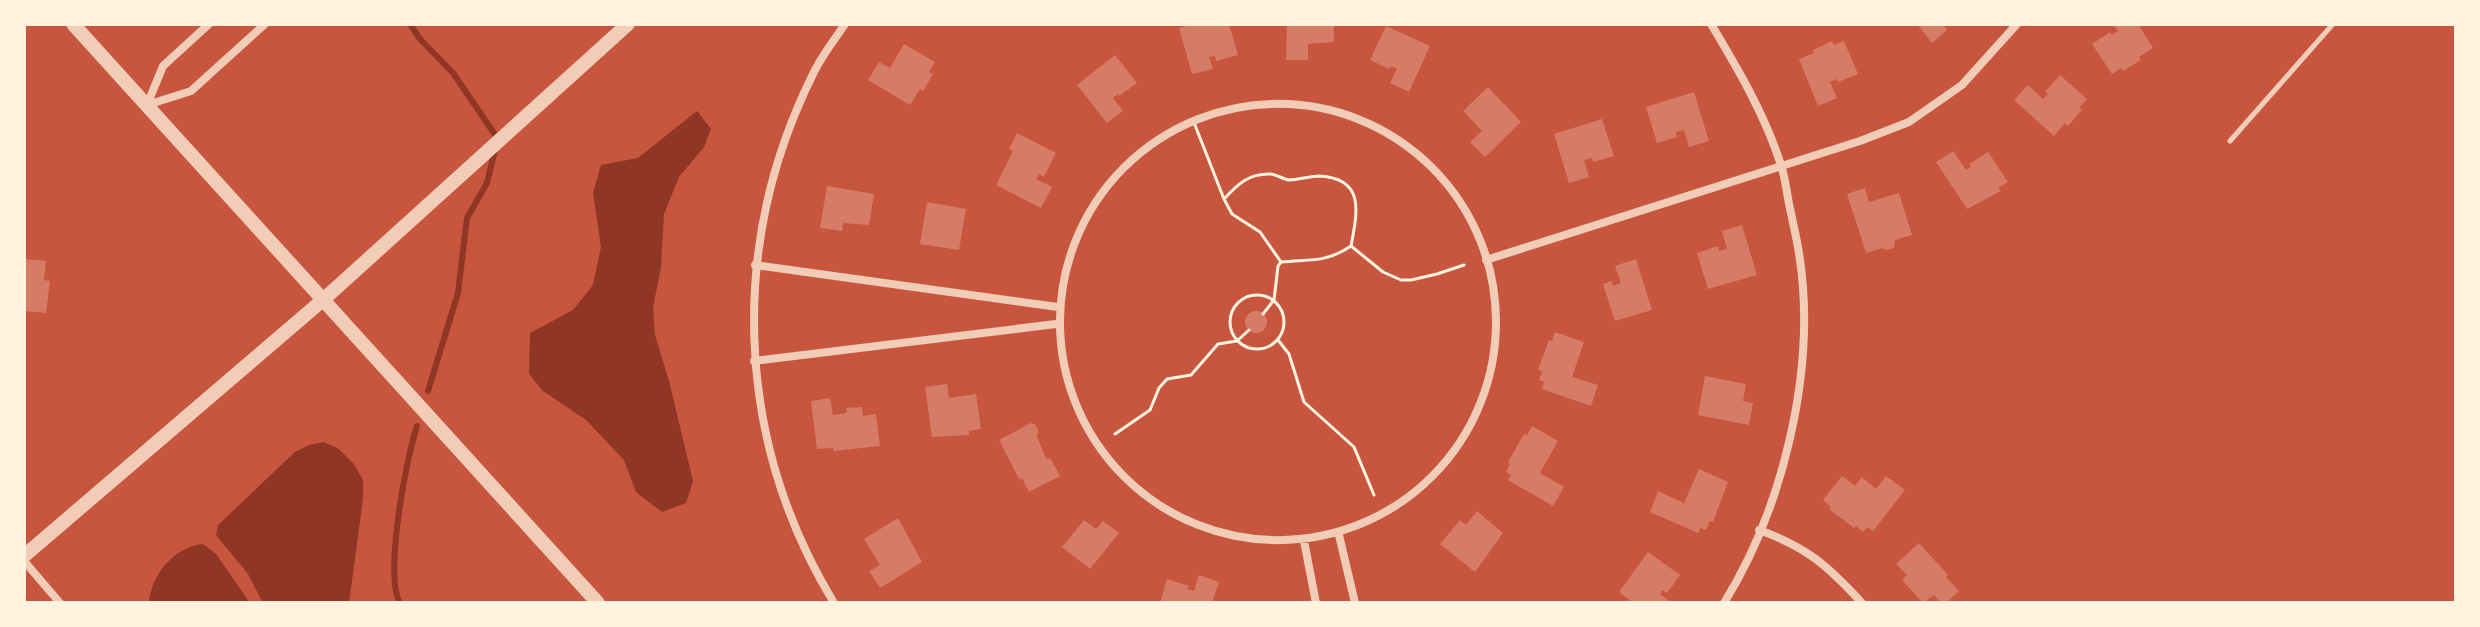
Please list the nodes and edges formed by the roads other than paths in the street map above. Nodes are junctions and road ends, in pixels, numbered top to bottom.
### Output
1 (73, 24) edge
2 (209, 24) edge
3 (265, 24) edge
4 (628, 24) edge
5 (845, 24) edge
6 (1711, 24) edge
7 (2017, 24) edge
8 (2333, 24) edge
9 (147, 105) junction
10 (2230, 141) dead end
11 (1781, 166) junction
12 (1486, 260) junction
13 (755, 265) junction
14 (324, 299) junction
15 (1058, 307) junction
16 (1056, 324) junction
17 (754, 361) junction
18 (1759, 530) junction
19 (1339, 535) junction
20 (1304, 541) junction
21 (24, 558) edge
22 (60, 603) edge
23 (598, 603) edge
24 (834, 603) edge
25 (1316, 603) edge
26 (1355, 603) edge
27 (1724, 603) edge
28 (1862, 603) edge

1 - 9 street
2 - 9 street
3 - 9 street
4 - 14 street
5 - 13 street
6 - 11 street
7 - 11 street
8 - 10 lane
9 - 14 street
11 - 12 street
11 - 18 street
12 - 15 street
12 - 19 street
13 - 15 street
13 - 17 street
14 - 21 street
14 - 23 street
15 - 16 street
16 - 17 street
16 - 20 street
17 - 24 street
18 - 27 street
18 - 28 street
19 - 20 street
19 - 26 street
20 - 25 street
21 - 22 street

